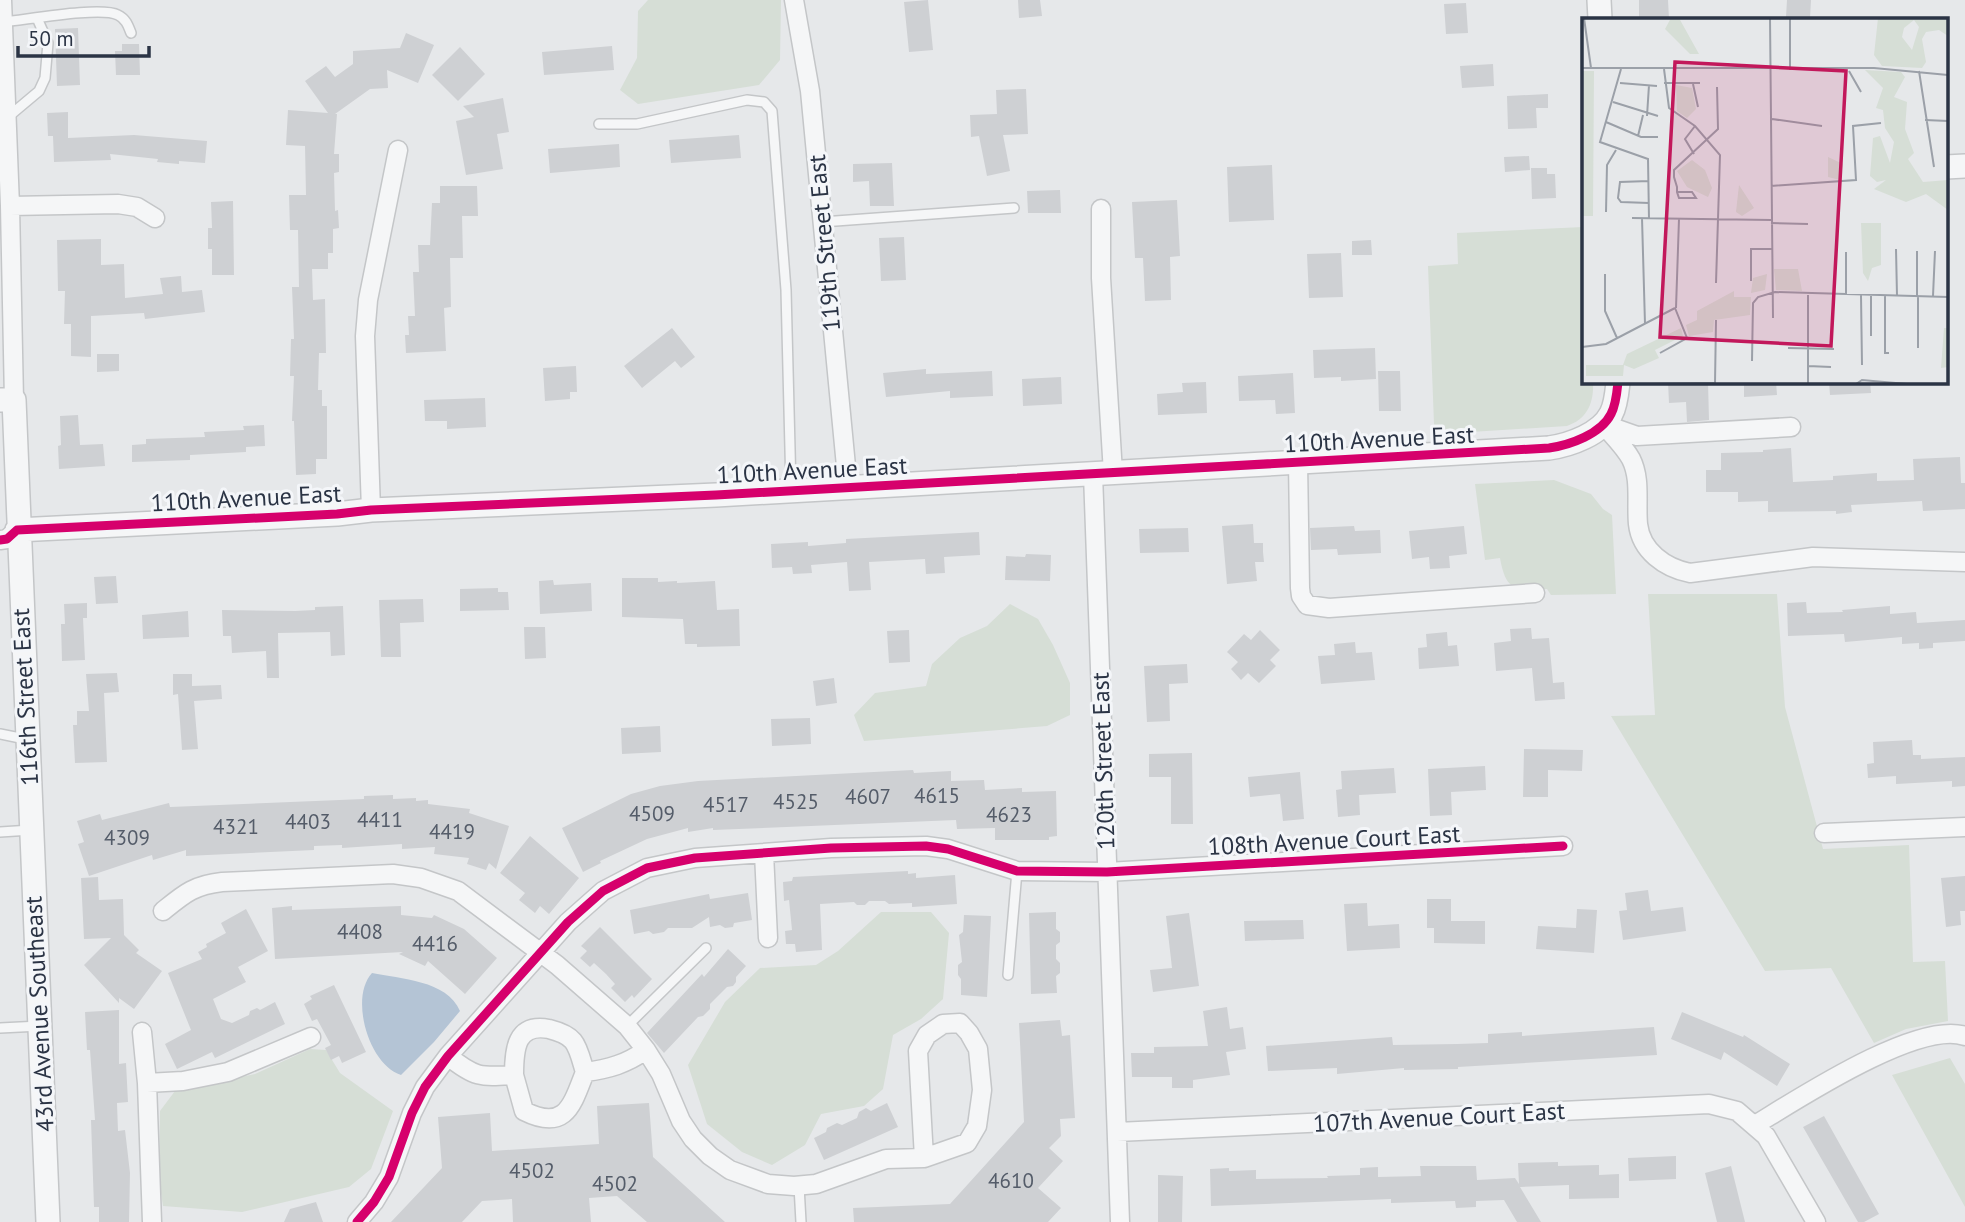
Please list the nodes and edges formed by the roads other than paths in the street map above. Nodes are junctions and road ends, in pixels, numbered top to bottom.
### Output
1 (2, 0) edge
2 (794, 0) edge
3 (1599, 0) edge
4 (37, 18) junction
5 (1600, 18) edge
6 (3, 22) junction
7 (131, 33) dead end
8 (6, 118) junction
9 (599, 124) dead end
10 (398, 150) dead end
11 (4, 161) edge
12 (10, 206) junction
13 (1014, 208) dead end
14 (1101, 209) dead end
15 (155, 218) dead end
16 (822, 222) junction
17 (1618, 383) edge
18 (7, 400) edge
19 (1603, 424) junction
20 (1791, 428) dead end
21 (1298, 462) junction
22 (1103, 473) junction
23 (848, 487) junction
24 (791, 491) junction
25 (371, 510) junction
26 (9, 535) edge
27 (1965, 562) edge
28 (1535, 593) dead end
29 (0, 734) edge
30 (27, 740) junction
31 (30, 806) joint
32 (1965, 827) edge
33 (31, 830) junction
34 (0, 832) edge
35 (1824, 833) dead end
36 (1563, 846) dead end
37 (764, 853) junction
38 (1017, 871) junction
39 (1107, 872) junction
40 (163, 911) dead end
41 (768, 938) dead end
42 (706, 948) dead end
43 (541, 953) junction
44 (1008, 975) dead end
45 (40, 1026) junction
46 (627, 1026) junction
47 (0, 1027) edge
48 (142, 1032) dead end
49 (1965, 1036) edge
50 (311, 1037) dead end
51 (646, 1050) junction
52 (448, 1056) junction
53 (585, 1072) junction
54 (514, 1075) junction
55 (146, 1083) junction
56 (1755, 1125) junction
57 (1117, 1132) junction
58 (924, 1158) junction
59 (799, 1185) junction
60 (48, 1222) edge
61 (152, 1222) edge
62 (357, 1222) edge
63 (801, 1222) edge
64 (1121, 1222) edge
65 (1816, 1222) edge

1 - 6 street, 116th Street East
2 - 16 street, 119th Street East
3 - 5 street
4 - 6 lane
4 - 7 lane
4 - 8 lane
6 - 8 street, 116th Street East
8 - 11 street, 116th Street East
9 - 24 lane
10 - 25 street
11 - 12 street, 116th Street East
12 - 15 street
12 - 18 street, 116th Street East
13 - 16 lane
14 - 22 street, 120th Street East
16 - 23 street, 119th Street East
17 - 19 street
18 - 26 street, 116th Street East
19 - 20 street
19 - 21 street, 110th Avenue East
19 - 27 street
21 - 22 street, 110th Avenue East
21 - 28 street
22 - 23 street, 110th Avenue East
22 - 39 street, 120th Street East
23 - 24 street, 110th Avenue East
24 - 25 street, 110th Avenue East
25 - 26 street, 110th Avenue East
26 - 30 street, 116th Street East
29 - 30 lane
30 - 31 street, 116th Street East
31 - 33 street, 43rd Avenue Southeast
32 - 35 street
33 - 34 lane
33 - 45 street, 43rd Avenue Southeast
36 - 39 street, 108th Avenue Court East
37 - 38 street, 108th Avenue Court East
37 - 41 street
37 - 43 street, 108th Avenue Court East
38 - 39 street, 108th Avenue Court East
38 - 44 lane
39 - 57 street, 120th Street East
40 - 43 street
42 - 46 lane
43 - 46 street
43 - 52 street, 108th Avenue Court East
45 - 47 lane
45 - 60 street, 43rd Avenue Southeast
46 - 51 street
48 - 55 street
49 - 56 street
50 - 55 street
51 - 53 street
51 - 59 street
52 - 54 street
52 - 62 street, 108th Avenue Court East
53 - 54 street
53 - 54 street
55 - 61 street
56 - 57 street, 107th Avenue Court East
56 - 65 street
57 - 64 street, 120th Street East
58 - 58 street
58 - 59 street
59 - 63 lane

